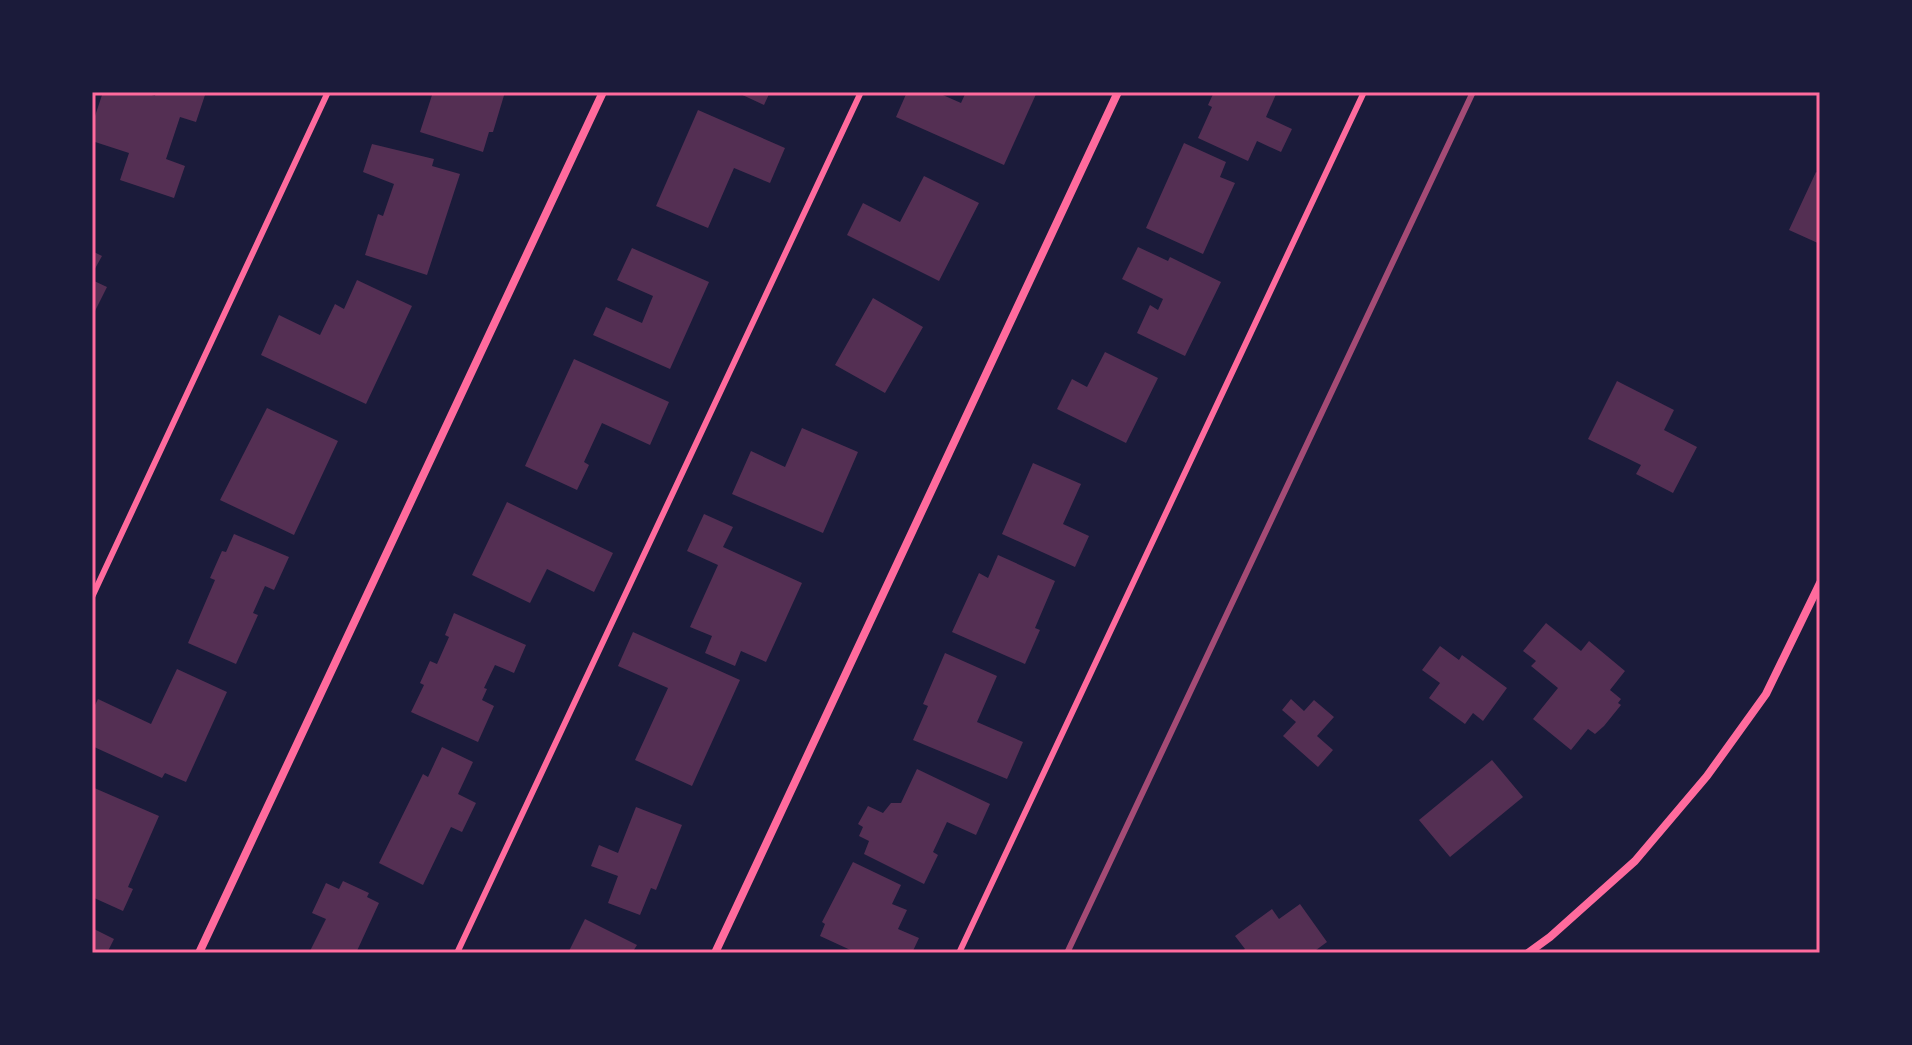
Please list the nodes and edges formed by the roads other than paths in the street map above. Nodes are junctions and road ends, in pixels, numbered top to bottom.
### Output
1 (328, 92) edge
2 (603, 92) edge
3 (861, 92) edge
4 (1118, 92) edge
5 (1364, 92) edge
6 (1820, 583) edge
7 (92, 597) edge
8 (199, 953) edge
9 (457, 953) edge
10 (715, 953) edge
11 (959, 953) edge
12 (1528, 953) edge

1 - 7 lane
2 - 8 street
3 - 9 lane
4 - 10 street
5 - 11 lane
6 - 12 street

